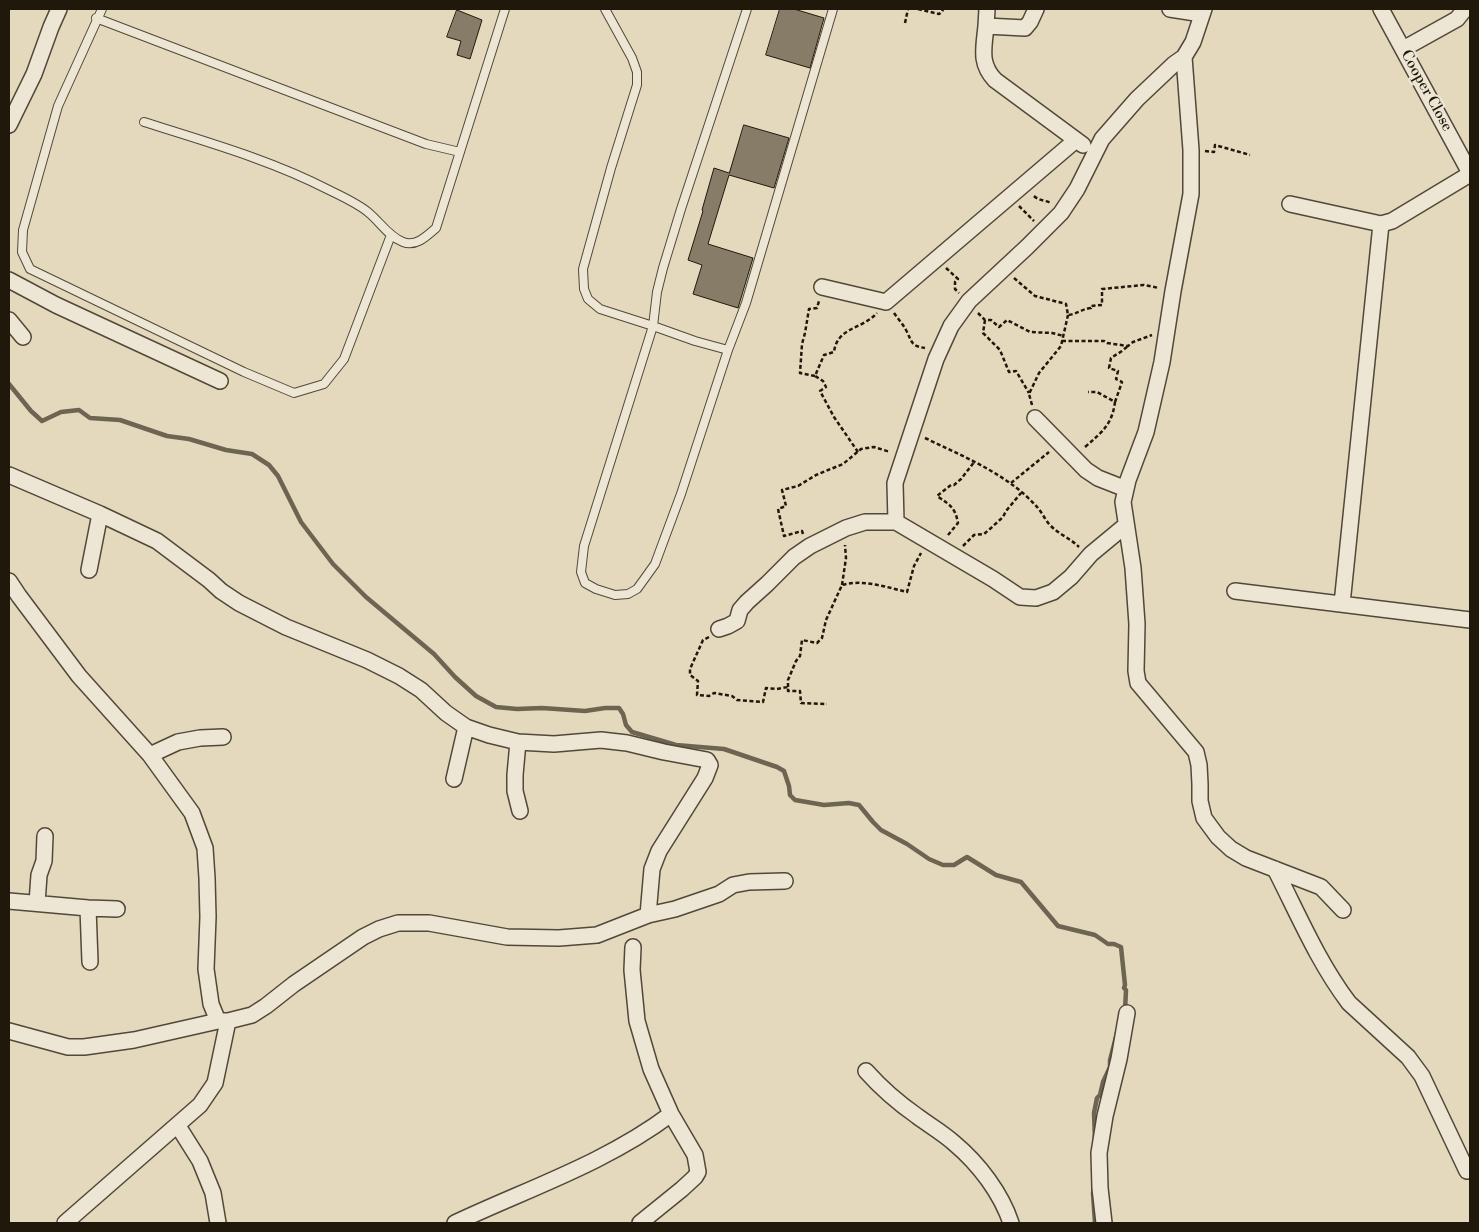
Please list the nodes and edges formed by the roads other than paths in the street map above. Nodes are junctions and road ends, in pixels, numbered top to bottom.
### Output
1 (59, 9) edge
2 (102, 9) edge
3 (505, 9) edge
4 (606, 9) edge
5 (747, 9) edge
6 (833, 9) edge
7 (986, 9) edge
8 (1036, 9) edge
9 (1170, 9) edge
10 (1381, 9) edge
11 (1464, 9) edge
12 (1203, 11) edge
13 (96, 18) junction
14 (986, 26) junction
15 (1402, 49) junction
16 (1184, 57) junction
17 (144, 122) dead end
18 (9, 125) edge
19 (1076, 140) junction
20 (460, 152) junction
21 (1094, 154) junction
22 (1470, 174) edge
23 (1290, 204) dead end
24 (1381, 224) junction
25 (391, 235) junction
26 (9, 280) edge
27 (822, 287) road end
28 (9, 320) edge
29 (653, 326) junction
30 (23, 337) dead end
31 (728, 350) junction
32 (220, 381) dead end
33 (1035, 418) road end
34 (9, 475) edge
35 (1126, 489) junction
36 (100, 514) junction
37 (896, 522) junction
38 (1126, 525) junction
39 (89, 570) dead end
40 (9, 581) edge
41 (1235, 591) dead end
42 (1342, 604) junction
43 (1470, 620) edge
44 (719, 629) road end
45 (466, 727) junction
46 (223, 737) dead end
47 (518, 742) junction
48 (150, 755) junction
49 (454, 779) dead end
50 (520, 811) dead end
51 (45, 836) dead end
52 (1275, 869) junction
53 (785, 881) dead end
54 (9, 901) edge
55 (37, 903) junction
56 (88, 908) junction
57 (117, 909) dead end
58 (1343, 910) dead end
59 (648, 915) junction
60 (633, 947) dead end
61 (90, 962) dead end
62 (1128, 1013) dead end
63 (223, 1021) junction
64 (9, 1031) edge
65 (866, 1071) dead end
66 (671, 1114) junction
67 (178, 1126) junction
68 (1467, 1171) dead end
69 (68, 1222) edge
70 (218, 1223) edge
71 (455, 1223) edge
72 (640, 1223) edge
73 (1011, 1223) edge
74 (1104, 1223) edge

1 - 18 street
2 - 13 lane
3 - 20 lane
4 - 29 lane
5 - 29 lane
6 - 31 lane
7 - 14 street
8 - 14 street
9 - 12 street
10 - 15 street, Cooper Close
11 - 15 street
12 - 16 street
13 - 20 lane
13 - 25 lane
14 - 19 street
15 - 22 street, Cooper Close
16 - 21 street
16 - 35 street
17 - 25 lane
19 - 21 street
19 - 27 street
20 - 25 lane
21 - 37 street
22 - 24 street
23 - 24 street
24 - 42 street
26 - 32 street
28 - 30 street
29 - 31 lane
29 - 31 lane
33 - 35 street
34 - 36 street
35 - 38 street
36 - 39 street
36 - 45 street
37 - 38 street
37 - 44 street
38 - 52 street
40 - 48 street
41 - 42 street
42 - 43 street
45 - 47 street
45 - 49 street
46 - 48 street
47 - 50 street
47 - 59 street
48 - 63 street
51 - 55 street
52 - 58 street
52 - 68 street
53 - 59 street
54 - 55 street
55 - 56 street
56 - 57 street
56 - 61 street
59 - 63 street
60 - 66 street
62 - 74 street
63 - 64 street
63 - 67 street
65 - 73 street
66 - 71 street
66 - 72 street
67 - 69 street
67 - 70 street

